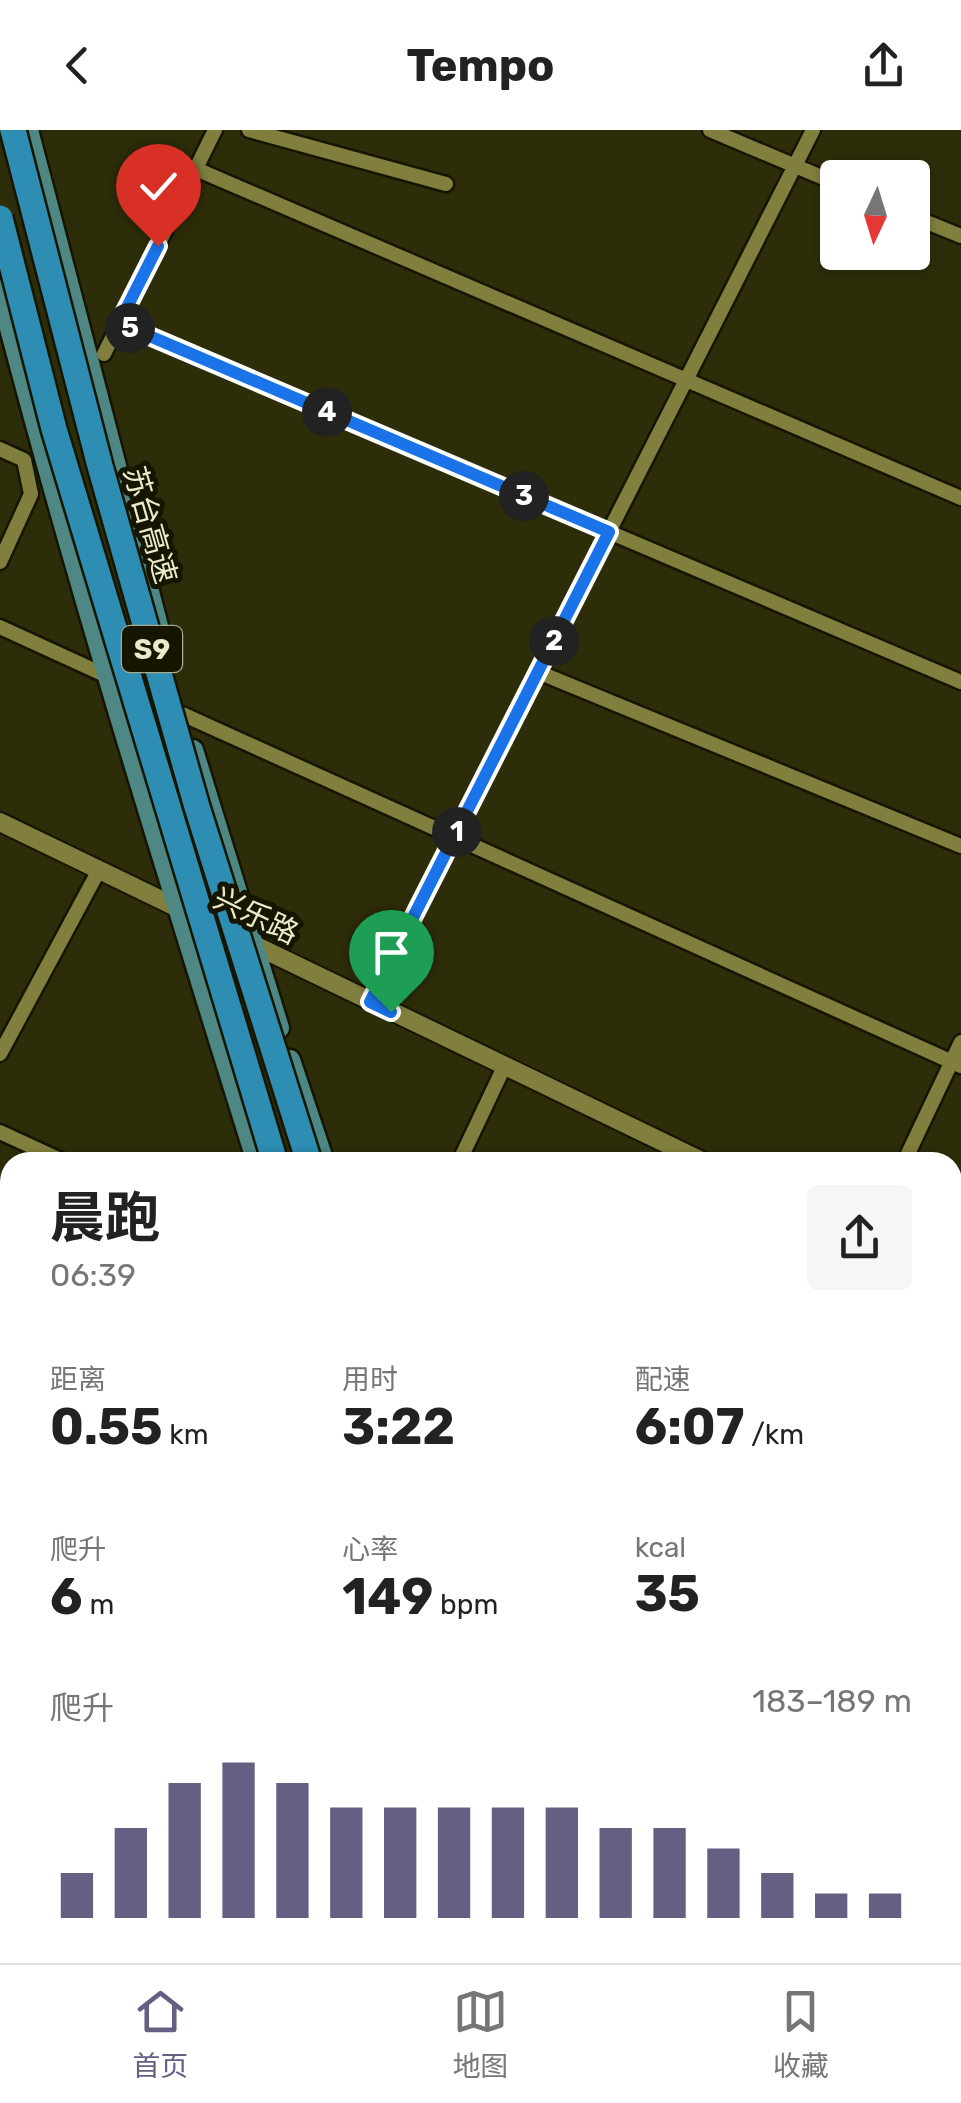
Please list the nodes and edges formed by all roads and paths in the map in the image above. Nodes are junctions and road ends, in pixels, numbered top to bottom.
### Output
1 (12, 130) edge
2 (28, 130) edge
3 (215, 130) edge
4 (249, 130) edge
5 (710, 130) edge
6 (814, 130) edge
7 (795, 166) junction
8 (196, 169) junction
9 (820, 176) edge
10 (446, 184) dead end
11 (0, 218) edge
12 (930, 223) edge
13 (961, 236) edge
14 (0, 290) edge
15 (119, 323) junction
16 (104, 354) dead end
17 (687, 379) junction
18 (0, 448) edge
19 (961, 498) edge
20 (609, 532) junction
21 (0, 562) edge
22 (0, 627) edge
23 (538, 672) junction
24 (110, 678) junction
25 (961, 682) edge
26 (182, 714) junction
27 (0, 822) edge
28 (454, 836) junction
29 (961, 846) edge
30 (99, 870) junction
31 (179, 909) junction
32 (255, 946) junction
33 (370, 1002) junction
34 (961, 1042) edge
35 (0, 1054) edge
36 (956, 1064) edge
37 (504, 1067) junction
38 (0, 1132) edge
39 (43, 1152) edge
40 (254, 1152) edge
41 (272, 1152) edge
42 (307, 1152) edge
43 (321, 1152) edge
44 (465, 1152) edge
45 (683, 1152) edge
46 (909, 1152) edge

1 - 42 highway, 苏台高速 / S9, bridge
2 - 26 main road
3 - 8 street
4 - 10 street
5 - 7 street
6 - 7 street
7 - 9 street
7 - 17 street
8 - 15 street
8 - 17 street
11 - 41 highway, S9, bridge
12 - 13 street
14 - 24 main road
15 - 16 street
15 - 20 street
17 - 19 street
17 - 20 street
18 - 21 street
20 - 23 street
20 - 25 street
22 - 24 street
23 - 28 street
23 - 29 street
24 - 31 main road
26 - 28 street
26 - 32 main road
27 - 30 main road, 兴乐路
28 - 33 street
28 - 36 street
30 - 31 main road, 兴乐路
30 - 35 street
31 - 32 main road, 兴乐路
31 - 40 main road
32 - 33 main road, 兴乐路
32 - 43 main road
33 - 37 main road, 兴乐路
34 - 36 street
36 - 46 street
37 - 44 street
37 - 45 main road, 兴乐路
38 - 39 street

